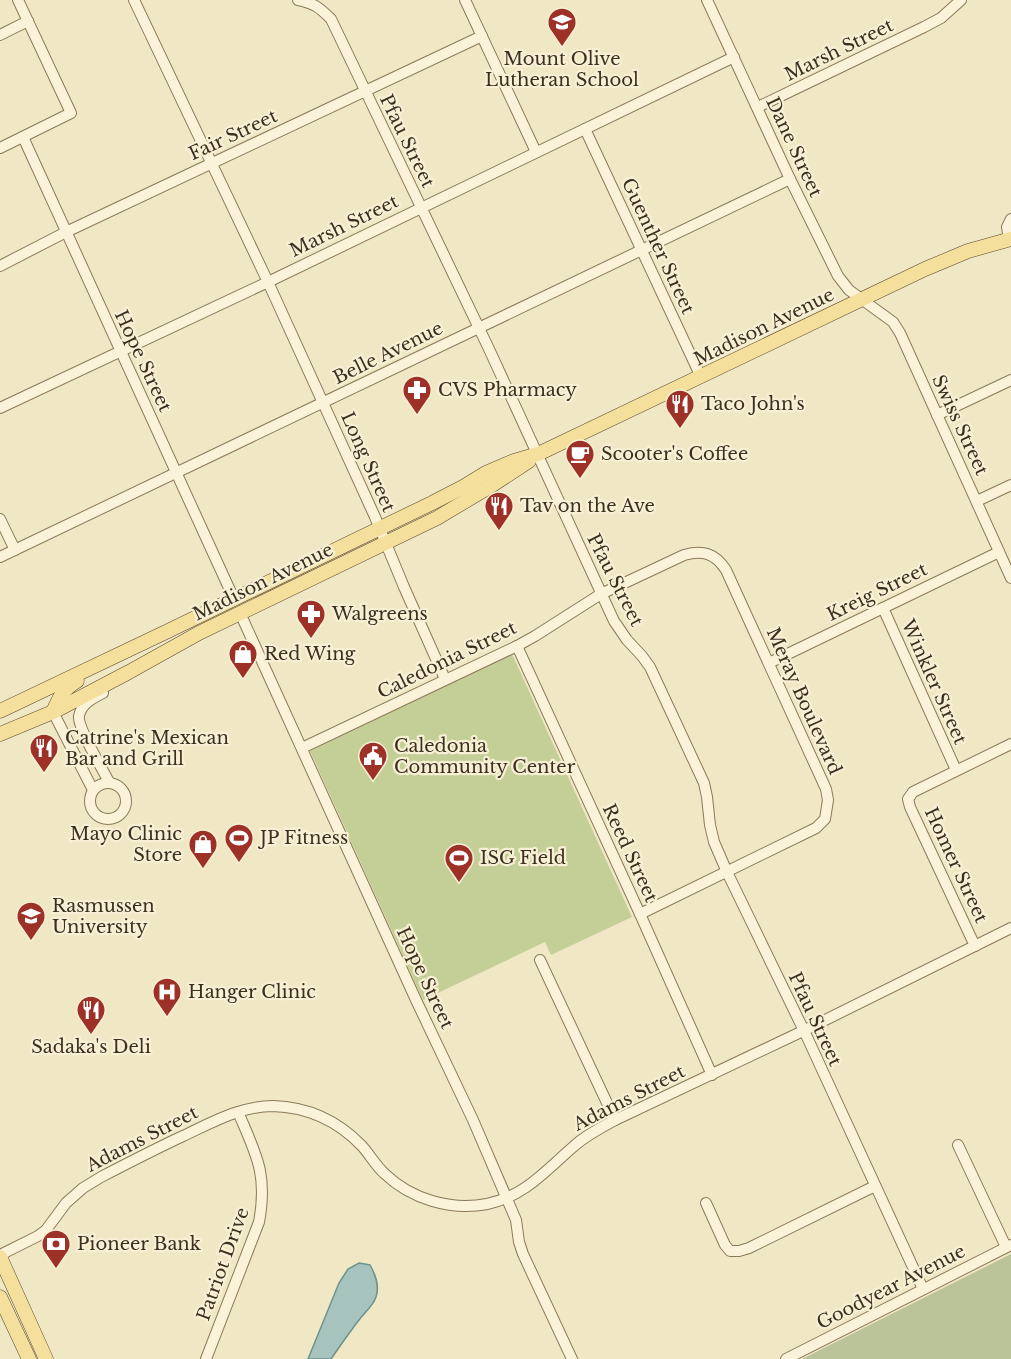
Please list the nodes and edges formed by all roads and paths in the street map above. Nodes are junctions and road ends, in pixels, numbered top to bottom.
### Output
1 (18, 0) edge
2 (134, 0) edge
3 (298, 0) edge
4 (465, 0) edge
5 (707, 0) edge
6 (962, 0) edge
7 (28, 21) junction
8 (0, 35) edge
9 (482, 36) junction
10 (734, 57) junction
11 (365, 91) junction
12 (758, 107) junction
13 (585, 129) junction
14 (23, 137) junction
15 (0, 148) edge
16 (536, 152) junction
17 (212, 163) junction
18 (790, 179) junction
19 (421, 208) junction
20 (1011, 219) edge
21 (66, 232) junction
22 (1010, 240) edge
23 (642, 251) junction
24 (0, 266) edge
25 (268, 282) junction
26 (862, 300) junction
27 (478, 328) junction
28 (120, 352) junction
29 (701, 377) junction
30 (1011, 380) edge
31 (323, 402) junction
32 (0, 408) edge
33 (937, 415) junction
34 (538, 454) junction
35 (177, 473) junction
36 (1011, 485) edge
37 (977, 501) junction
38 (0, 519) edge
39 (380, 528) junction
40 (385, 542) junction
41 (15, 550) junction
42 (999, 552) junction
43 (0, 557) edge
44 (1011, 578) edge
45 (601, 594) junction
46 (234, 598) junction
47 (882, 608) junction
48 (240, 614) junction
49 (168, 631) junction
50 (517, 646) junction
51 (163, 653) junction
52 (769, 663) junction
53 (129, 672) junction
54 (445, 679) junction
55 (0, 711) edge
56 (53, 712) junction
57 (0, 734) edge
58 (1011, 744) edge
59 (302, 748) junction
60 (956, 770) junction
61 (109, 782) junction
62 (93, 790) junction
63 (727, 872) junction
64 (640, 914) junction
65 (1011, 928) edge
66 (975, 946) junction
67 (540, 960) dead end
68 (803, 1031) junction
69 (712, 1075) junction
70 (238, 1112) junction
71 (615, 1120) junction
72 (958, 1145) dead end
73 (875, 1186) junction
74 (506, 1198) junction
75 (706, 1203) dead end
76 (1009, 1246) edge
77 (0, 1256) edge
78 (923, 1289) junction
79 (0, 1297) edge
80 (29, 1359) edge
81 (46, 1359) edge
82 (206, 1359) edge
83 (572, 1359) edge
84 (786, 1359) edge

1 - 7 street
2 - 17 street, Long Street
3 - 11 street, Pfau Street
4 - 9 street
5 - 10 street, Dane Street
6 - 12 street, Marsh Street
7 - 8 street
7 - 14 street
9 - 11 street, Fair Street
9 - 16 street
10 - 12 street, Dane Street
10 - 13 street, Marsh Street
11 - 17 street, Fair Street
11 - 19 street, Pfau Street
12 - 18 street, Dane Street
13 - 16 street, Marsh Street
13 - 23 street, Guenther Street
14 - 15 street
14 - 21 street, Hope Street
16 - 19 street, Marsh Street
17 - 21 street, Fair Street
17 - 25 street, Long Street
18 - 23 street, Belle Avenue
18 - 26 street, Dane Street
19 - 25 street, Marsh Street
19 - 27 street, Pfau Street
20 - 22 street, Madison Avenue
21 - 24 street, Fair Street
21 - 28 street, Hope Street
22 - 26 main road, Madison Avenue
23 - 27 street, Belle Avenue
23 - 29 street, Guenther Street
25 - 28 street, Marsh Street
25 - 31 street, Long Street
26 - 29 main road, Madison Avenue
26 - 33 street, Swiss Street
27 - 31 street, Belle Avenue
27 - 34 street, Pfau Street
28 - 32 street, Marsh Street
28 - 35 street, Hope Street
29 - 34 main road, Madison Avenue
30 - 33 street
31 - 35 street, Belle Avenue
31 - 39 street, Long Street
33 - 37 street, Swiss Street
34 - 39 main road, Madison Avenue
34 - 40 main road, Madison Avenue
34 - 45 street, Pfau Street
35 - 41 street, Belle Avenue
35 - 46 street, Hope Street
36 - 37 street
37 - 42 street, Swiss Street
38 - 41 street
39 - 40 street, Long Street
39 - 46 main road, Madison Avenue
40 - 48 main road, Madison Avenue
40 - 54 street, Long Street
41 - 43 street, Belle Avenue
42 - 44 street, Swiss Street
42 - 47 street, Kreig Street
45 - 50 street, Caledonia Street
45 - 52 street, Meray Boulevard
45 - 63 street, Pfau Street
46 - 49 main road, Madison Avenue
46 - 51 main road
47 - 52 street, Kreig Street
47 - 60 street, Winkler Street
48 - 51 main road, Madison Avenue
48 - 59 street, Hope Street
49 - 55 main road, Madison Avenue
49 - 56 main road
50 - 54 street, Caledonia Street
50 - 64 street, Reed Street
51 - 53 main road, Madison Avenue
52 - 63 street, Meray Boulevard
53 - 56 main road, Madison Avenue
53 - 61 street
54 - 59 street, Caledonia Street
56 - 57 main road, Madison Avenue
56 - 62 street
58 - 60 street
59 - 74 street, Hope Street
60 - 66 street, Homer Street
61 - 62 street
61 - 62 street
63 - 64 street, Meray Boulevard
63 - 68 street, Pfau Street
64 - 69 street, Reed Street
65 - 66 street, Adams Street
66 - 68 street, Adams Street
67 - 71 street
68 - 69 street, Adams Street
68 - 73 street, Pfau Street
69 - 71 street, Adams Street
70 - 74 street, Adams Street
70 - 77 street, Adams Street
70 - 82 street, Patriot Drive
71 - 74 street, Adams Street
72 - 76 street
73 - 75 street
73 - 78 street, Pfau Street
74 - 83 street, Hope Street
76 - 78 street, Goodyear Avenue
77 - 81 main road
78 - 84 street, Goodyear Avenue
79 - 80 main road

